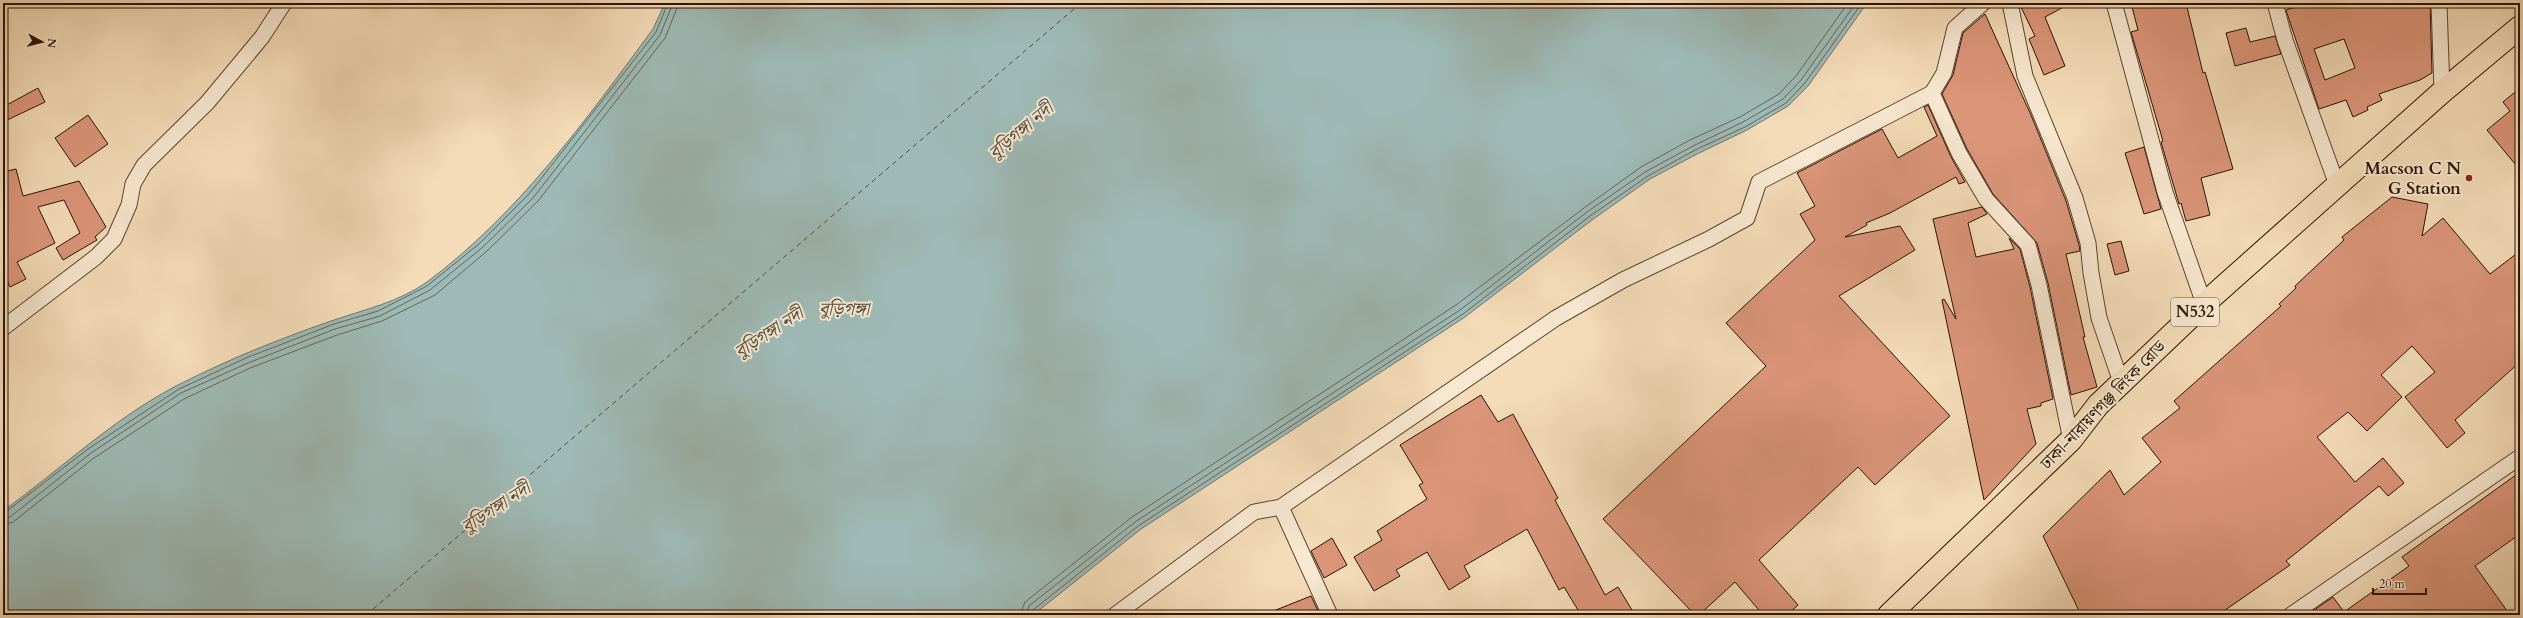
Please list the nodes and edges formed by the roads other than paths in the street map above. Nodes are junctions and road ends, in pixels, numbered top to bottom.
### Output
1 (284, 3) edge
2 (1983, 3) edge
3 (2010, 3) edge
4 (2114, 3) edge
5 (2275, 3) edge
6 (2439, 3) edge
7 (2520, 27) edge
8 (2442, 92) junction
9 (1932, 93) junction
10 (2337, 185) junction
11 (2204, 304) junction
12 (3, 328) edge
13 (2122, 382) junction
14 (2071, 440) junction
15 (2520, 457) edge
16 (1281, 507) junction
17 (1115, 615) edge
18 (1330, 615) edge
19 (1889, 615) edge
20 (2291, 615) edge

1 - 12 street
2 - 9 street
3 - 13 street
4 - 11 street
5 - 10 street
6 - 8 street
7 - 8 highway, ঢাকা-নারায়ণগঞ্জ লিংক রোড / N532
8 - 10 highway, ঢাকা-নারায়ণগঞ্জ লিংক রোড / N532
9 - 14 street
9 - 16 street
10 - 11 highway, ঢাকা-নারায়ণগঞ্জ লিংক রোড / N532
11 - 13 highway, ঢাকা-নারায়ণগঞ্জ লিংক রোড / N532
13 - 14 highway, ঢাকা-নারায়ণগঞ্জ লিংক রোড / N532
14 - 19 highway, ঢাকা-নারায়ণগঞ্জ লিংক রোড / N532
15 - 20 street
16 - 17 street
16 - 18 street

